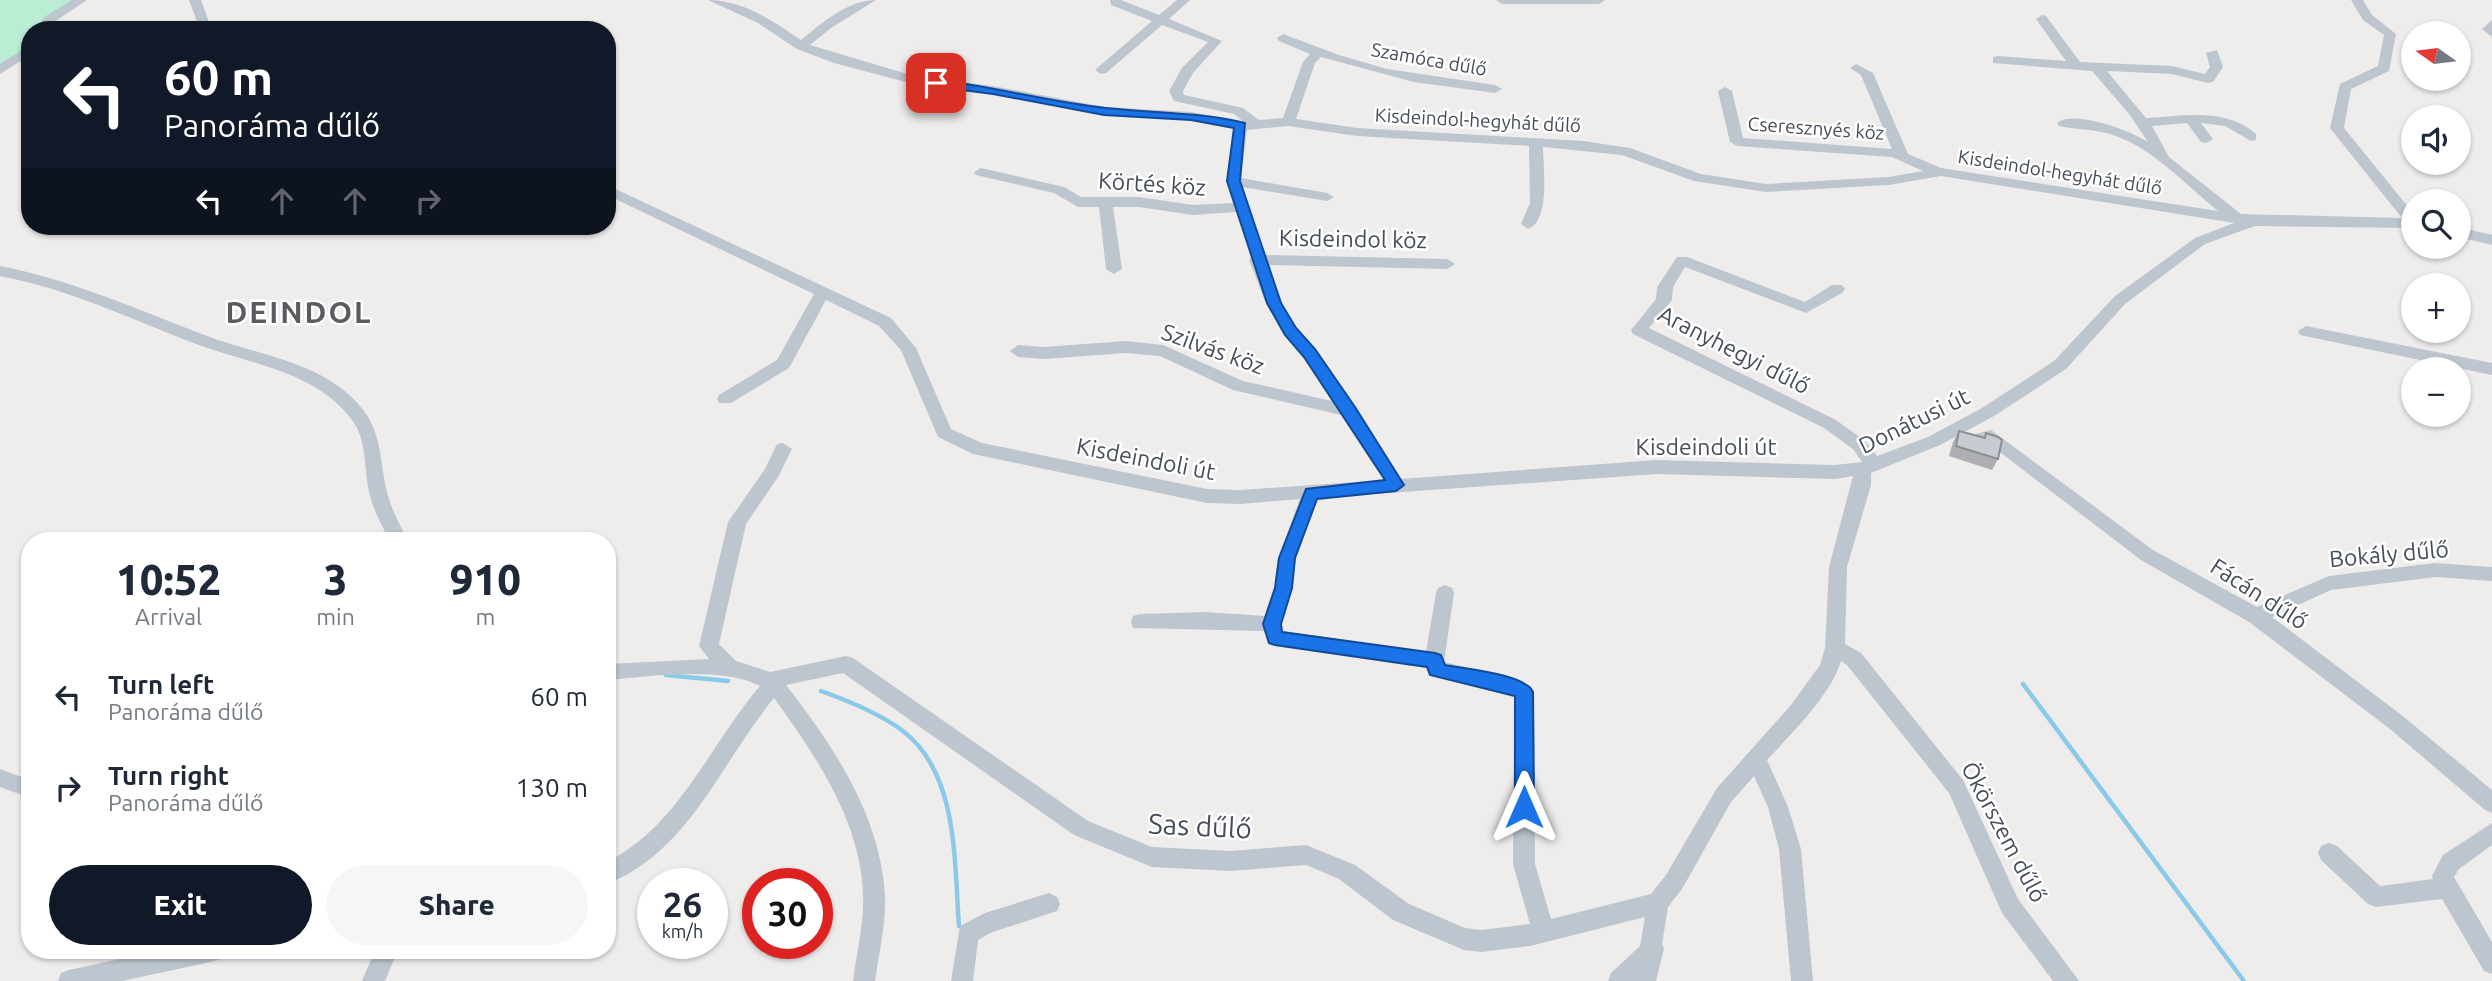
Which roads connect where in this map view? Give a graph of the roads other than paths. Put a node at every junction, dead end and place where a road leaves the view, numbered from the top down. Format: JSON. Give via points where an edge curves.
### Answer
{"nodes":[{"id":1,"x":81,"y":0,"type":"edge"},
{"id":2,"x":195,"y":0,"type":"edge"},
{"id":3,"x":713,"y":0,"type":"edge"},
{"id":4,"x":870,"y":0,"type":"edge"},
{"id":5,"x":1184,"y":0,"type":"edge"},
{"id":6,"x":1503,"y":0,"type":"edge"},
{"id":7,"x":1599,"y":0,"type":"edge"},
{"id":8,"x":2357,"y":0,"type":"edge"},
{"id":9,"x":1115,"y":2,"type":"dead end"},
{"id":10,"x":2042,"y":19,"type":"dead end"},
{"id":11,"x":1164,"y":20,"type":"junction"},
{"id":12,"x":48,"y":21,"type":"edge"},
{"id":13,"x":203,"y":21,"type":"edge"},
{"id":14,"x":2492,"y":24,"type":"edge"},
{"id":15,"x":2492,"y":33,"type":"edge"},
{"id":16,"x":1283,"y":38,"type":"dead end"},
{"id":17,"x":801,"y":46,"type":"junction"},
{"id":18,"x":2212,"y":53,"type":"dead end"},
{"id":19,"x":1317,"y":54,"type":"junction"},
{"id":20,"x":21,"y":55,"type":"edge"},
{"id":21,"x":1998,"y":60,"type":"dead end"},
{"id":22,"x":2076,"y":66,"type":"junction"},
{"id":23,"x":2096,"y":67,"type":"junction"},
{"id":24,"x":1856,"y":68,"type":"dead end"},
{"id":25,"x":0,"y":70,"type":"edge"},
{"id":26,"x":1101,"y":70,"type":"dead end"},
{"id":27,"x":1495,"y":89,"type":"dead end"},
{"id":28,"x":1725,"y":91,"type":"dead end"},
{"id":29,"x":2192,"y":121,"type":"junction"},
{"id":30,"x":1289,"y":122,"type":"junction"},
{"id":31,"x":2141,"y":122,"type":"junction"},
{"id":32,"x":2064,"y":123,"type":"dead end"},
{"id":33,"x":1247,"y":125,"type":"junction"},
{"id":34,"x":2251,"y":137,"type":"dead end"},
{"id":35,"x":2206,"y":139,"type":"dead end"},
{"id":36,"x":1536,"y":142,"type":"junction"},
{"id":37,"x":1902,"y":156,"type":"junction"},
{"id":38,"x":2163,"y":159,"type":"junction"},
{"id":39,"x":981,"y":172,"type":"dead end"},
{"id":40,"x":1941,"y":172,"type":"junction"},
{"id":41,"x":1233,"y":181,"type":"junction"},
{"id":42,"x":616,"y":194,"type":"edge"},
{"id":43,"x":1327,"y":197,"type":"dead end"},
{"id":44,"x":1105,"y":201,"type":"junction"},
{"id":45,"x":1240,"y":207,"type":"junction"},
{"id":46,"x":2401,"y":208,"type":"edge"},
{"id":47,"x":2245,"y":220,"type":"junction"},
{"id":48,"x":2401,"y":222,"type":"edge"},
{"id":49,"x":1528,"y":224,"type":"dead end"},
{"id":50,"x":2471,"y":235,"type":"edge"},
{"id":51,"x":2492,"y":240,"type":"edge"},
{"id":52,"x":1257,"y":260,"type":"junction"},
{"id":53,"x":1447,"y":264,"type":"dead end"},
{"id":54,"x":1114,"y":269,"type":"dead end"},
{"id":55,"x":0,"y":271,"type":"edge"},
{"id":56,"x":1837,"y":289,"type":"dead end"},
{"id":57,"x":822,"y":294,"type":"junction"},
{"id":58,"x":2306,"y":331,"type":"dead end"},
{"id":59,"x":1018,"y":351,"type":"dead end"},
{"id":60,"x":2492,"y":369,"type":"edge"},
{"id":61,"x":725,"y":399,"type":"dead end"},
{"id":62,"x":1350,"y":411,"type":"junction"},
{"id":63,"x":1987,"y":412,"type":"junction"},
{"id":64,"x":1962,"y":425,"type":"junction"},
{"id":65,"x":1991,"y":436,"type":"junction"},
{"id":66,"x":783,"y":449,"type":"dead end"},
{"id":67,"x":1867,"y":466,"type":"junction"},
{"id":68,"x":1396,"y":485,"type":"junction"},
{"id":69,"x":1311,"y":494,"type":"junction"},
{"id":70,"x":394,"y":532,"type":"edge"},
{"id":71,"x":2492,"y":574,"type":"edge"},
{"id":72,"x":1445,"y":593,"type":"dead end"},
{"id":73,"x":2256,"y":616,"type":"junction"},
{"id":74,"x":1140,"y":622,"type":"dead end"},
{"id":75,"x":1272,"y":624,"type":"junction"},
{"id":76,"x":1835,"y":648,"type":"junction"},
{"id":77,"x":1435,"y":661,"type":"junction"},
{"id":78,"x":616,"y":671,"type":"edge"},
{"id":79,"x":733,"y":671,"type":"junction"},
{"id":80,"x":771,"y":683,"type":"junction"},
{"id":81,"x":1756,"y":761,"type":"junction"},
{"id":82,"x":0,"y":778,"type":"edge"},
{"id":83,"x":21,"y":786,"type":"edge"},
{"id":84,"x":2492,"y":803,"type":"edge"},
{"id":85,"x":2492,"y":833,"type":"edge"},
{"id":86,"x":2329,"y":853,"type":"dead end"},
{"id":87,"x":616,"y":869,"type":"edge"},
{"id":88,"x":2446,"y":888,"type":"junction"},
{"id":89,"x":1658,"y":903,"type":"junction"},
{"id":90,"x":1049,"y":904,"type":"dead end"},
{"id":91,"x":1543,"y":932,"type":"junction"},
{"id":92,"x":1653,"y":949,"type":"junction"},
{"id":93,"x":173,"y":959,"type":"edge"},
{"id":94,"x":383,"y":959,"type":"edge"},
{"id":95,"x":2492,"y":963,"type":"edge"},
{"id":96,"x":69,"y":981,"type":"edge"},
{"id":97,"x":373,"y":981,"type":"edge"},
{"id":98,"x":863,"y":981,"type":"edge"},
{"id":99,"x":962,"y":981,"type":"edge"},
{"id":100,"x":1619,"y":981,"type":"edge"},
{"id":101,"x":1645,"y":981,"type":"edge"},
{"id":102,"x":1802,"y":981,"type":"edge"},
{"id":103,"x":2068,"y":981,"type":"edge"}],
"edges":[{"from":1,"to":12,"type":"street"},
{"from":2,"to":13,"type":"street"},
{"from":3,"to":17,"type":"street","name":"Kisdeindol-hegyhát dűlő","via":[[762,20]]},
{"from":4,"to":17,"type":"street"},
{"from":5,"to":11,"type":"street"},
{"from":6,"to":7,"type":"street"},
{"from":8,"to":46,"type":"street","via":[[2368,17],[2390,34],[2384,68],[2345,87],[2337,128]]},
{"from":9,"to":11,"type":"street"},
{"from":10,"to":22,"type":"street"},
{"from":11,"to":26,"type":"street"},
{"from":11,"to":33,"type":"street","via":[[1216,41],[1187,71],[1176,91],[1179,99],[1238,111]]},
{"from":14,"to":15,"type":"street","via":[[2488,26]]},
{"from":16,"to":19,"type":"street","name":"Szamóca dűlő"},
{"from":17,"to":33,"type":"street","name":"Kisdeindol-hegyhát dűlő","via":[[913,80],[1104,111],[1191,116]]},
{"from":18,"to":23,"type":"street","via":[[2217,67],[2208,79],[2172,70]]},
{"from":19,"to":27,"type":"street","name":"Szamóca dűlő","via":[[1389,75]]},
{"from":19,"to":30,"type":"street","via":[[1309,62]]},
{"from":20,"to":25,"type":"street"},
{"from":21,"to":22,"type":"street"},
{"from":22,"to":23,"type":"street"},
{"from":23,"to":31,"type":"street"},
{"from":24,"to":37,"type":"street","via":[[1867,73]]},
{"from":28,"to":37,"type":"street","name":"Cseresznyés köz","via":[[1737,142]]},
{"from":29,"to":31,"type":"street"},
{"from":29,"to":34,"type":"street","via":[[2233,122]]},
{"from":29,"to":35,"type":"street"},
{"from":30,"to":33,"type":"street","name":"Kisdeindol-hegyhát dűlő"},
{"from":30,"to":36,"type":"street","name":"Kisdeindol-hegyhát dűlő","via":[[1357,132]]},
{"from":31,"to":38,"type":"street"},
{"from":32,"to":38,"type":"street","via":[[2130,134]]},
{"from":33,"to":41,"type":"street"},
{"from":36,"to":40,"type":"street","name":"Kisdeindol-hegyhát dűlő","via":[[1625,152],[1699,178],[1766,188],[1889,181]]},
{"from":36,"to":49,"type":"street","via":[[1537,203]]},
{"from":37,"to":40,"type":"street","name":"Cseresznyés köz"},
{"from":38,"to":47,"type":"street"},
{"from":39,"to":44,"type":"street","name":"Körtés köz","via":[[1059,190],[1078,202]]},
{"from":40,"to":47,"type":"street","name":"Kisdeindol-hegyhát dűlő"},
{"from":41,"to":43,"type":"street"},
{"from":41,"to":45,"type":"street"},
{"from":42,"to":57,"type":"street","name":"Kisdeindoli út"},
{"from":44,"to":45,"type":"street","name":"Körtés köz","via":[[1194,210]]},
{"from":44,"to":54,"type":"street"},
{"from":45,"to":52,"type":"street"},
{"from":47,"to":48,"type":"street","name":"Donátusi út"},
{"from":47,"to":63,"type":"street","name":"Donátusi út","via":[[2200,241],[2120,300],[2060,365]]},
{"from":50,"to":51,"type":"street"},
{"from":52,"to":53,"type":"street","name":"Kisdeindol köz"},
{"from":52,"to":62,"type":"street","via":[[1290,332]]},
{"from":55,"to":70,"type":"street","via":[[75,288],[247,357],[288,365],[327,387],[353,409],[373,443],[377,486]]},
{"from":56,"to":67,"type":"street","name":"Aranyhegyi dűlő","via":[[1805,308],[1682,260],[1665,287],[1664,300],[1639,330],[1830,424],[1859,445]]},
{"from":57,"to":61,"type":"street","via":[[783,364]]},
{"from":57,"to":69,"type":"street","name":"Kisdeindoli út","via":[[893,328],[908,348],[944,433],[958,441],[1207,496]]},
{"from":58,"to":60,"type":"street"},
{"from":59,"to":62,"type":"street","name":"Szilvás köz","via":[[1126,347],[1163,351],[1239,386]]},
{"from":62,"to":68,"type":"street"},
{"from":63,"to":64,"type":"street","name":"Donátusi út"},
{"from":63,"to":65,"type":"street"},
{"from":64,"to":65,"type":"street","name":"Fácán dűlő","via":[[1977,437]]},
{"from":64,"to":67,"type":"street","name":"Donátusi út","via":[[1934,441]]},
{"from":65,"to":73,"type":"street","name":"Fácán dűlő","via":[[2147,555]]},
{"from":66,"to":79,"type":"street","via":[[737,522],[730,544],[709,646]]},
{"from":67,"to":68,"type":"street","name":"Kisdeindoli út","via":[[1835,472],[1657,467]]},
{"from":67,"to":76,"type":"street","name":"Donátusi út","via":[[1838,567]]},
{"from":68,"to":69,"type":"street","name":"Kisdeindoli út"},
{"from":69,"to":75,"type":"street","via":[[1287,558]]},
{"from":71,"to":73,"type":"street","name":"Bokály dűlő","via":[[2435,570],[2329,583]]},
{"from":72,"to":77,"type":"street"},
{"from":73,"to":84,"type":"street","name":"Fácán dűlő","via":[[2397,723]]},
{"from":74,"to":75,"type":"street"},
{"from":75,"to":77,"type":"street","via":[[1275,638]]},
{"from":76,"to":81,"type":"street","name":"Donátusi út","via":[[1817,687]]},
{"from":76,"to":103,"type":"street","name":"Ökörszem dűlő","via":[[1854,659],[1956,787],[2010,906]]},
{"from":77,"to":91,"type":"street","via":[[1442,672],[1524,692],[1524,864]]},
{"from":78,"to":79,"type":"street","via":[[678,667]]},
{"from":79,"to":80,"type":"street","via":[[746,671]]},
{"from":80,"to":87,"type":"street","via":[[678,818],[642,854]]},
{"from":80,"to":91,"type":"street","name":"Sas dűlő","via":[[835,664],[855,668],[1081,828],[1152,857],[1230,861],[1306,855],[1348,872],[1401,912],[1464,939]]},
{"from":80,"to":98,"type":"street","via":[[839,784],[872,860],[875,900]]},
{"from":81,"to":89,"type":"street","name":"Donátusi út","via":[[1724,794],[1675,882]]},
{"from":81,"to":102,"type":"street","via":[[1778,807],[1790,849]]},
{"from":82,"to":83,"type":"street"},
{"from":85,"to":88,"type":"street","via":[[2451,862],[2443,876]]},
{"from":86,"to":88,"type":"street","via":[[2376,897]]},
{"from":88,"to":95,"type":"street"},
{"from":89,"to":91,"type":"street","name":"Sas dűlő"},
{"from":89,"to":92,"type":"street"},
{"from":90,"to":99,"type":"street","via":[[968,934]]},
{"from":92,"to":100,"type":"street"},
{"from":92,"to":101,"type":"street"},
{"from":93,"to":96,"type":"street"},
{"from":94,"to":97,"type":"street"}]}
